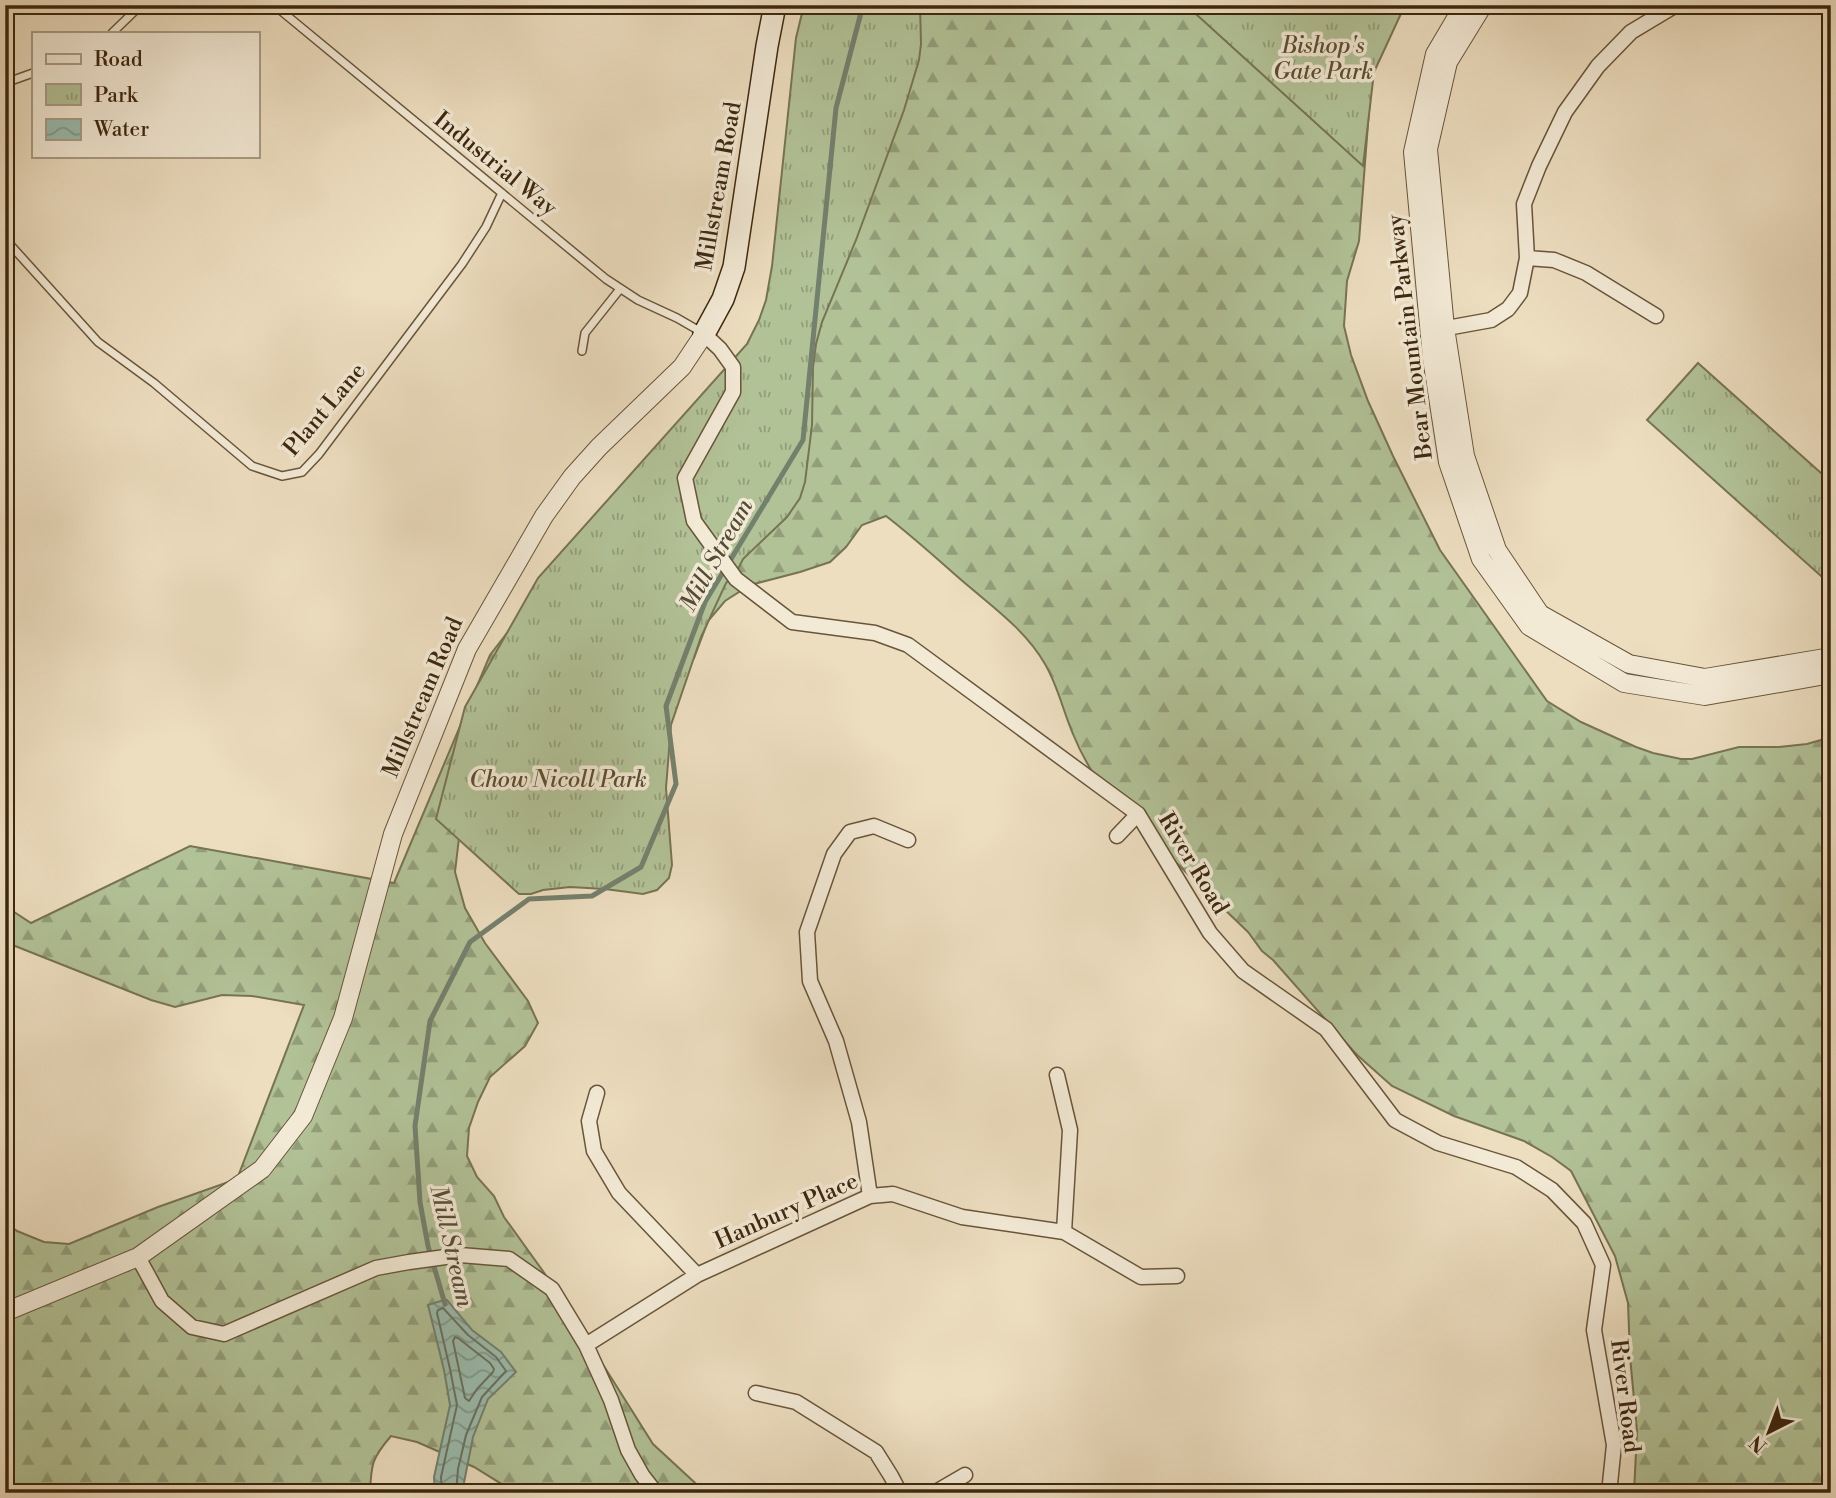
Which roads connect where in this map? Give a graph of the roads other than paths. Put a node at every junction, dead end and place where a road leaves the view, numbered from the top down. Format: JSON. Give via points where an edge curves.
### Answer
{"nodes":[{"id":1,"x":141,"y":5,"type":"edge"},
{"id":2,"x":274,"y":5,"type":"edge"},
{"id":3,"x":775,"y":5,"type":"edge"},
{"id":4,"x":1464,"y":5,"type":"edge"},
{"id":5,"x":1483,"y":5,"type":"edge"},
{"id":6,"x":1676,"y":5,"type":"edge"},
{"id":7,"x":113,"y":32,"type":"edge"},
{"id":8,"x":32,"y":73,"type":"edge"},
{"id":9,"x":5,"y":83,"type":"edge"},
{"id":10,"x":502,"y":193,"type":"junction"},
{"id":11,"x":5,"y":239,"type":"edge"},
{"id":12,"x":1527,"y":258,"type":"junction"},
{"id":13,"x":620,"y":289,"type":"junction"},
{"id":14,"x":1656,"y":316,"type":"dead end"},
{"id":15,"x":1437,"y":329,"type":"junction"},
{"id":16,"x":704,"y":334,"type":"junction"},
{"id":17,"x":582,"y":351,"type":"dead end"},
{"id":18,"x":1831,"y":657,"type":"edge"},
{"id":19,"x":1831,"y":674,"type":"edge"},
{"id":20,"x":1138,"y":814,"type":"junction"},
{"id":21,"x":1117,"y":836,"type":"dead end"},
{"id":22,"x":908,"y":841,"type":"dead end"},
{"id":23,"x":1057,"y":1075,"type":"dead end"},
{"id":24,"x":597,"y":1093,"type":"dead end"},
{"id":25,"x":870,"y":1196,"type":"junction"},
{"id":26,"x":1064,"y":1232,"type":"junction"},
{"id":27,"x":138,"y":1256,"type":"junction"},
{"id":28,"x":697,"y":1275,"type":"junction"},
{"id":29,"x":1177,"y":1276,"type":"dead end"},
{"id":30,"x":5,"y":1312,"type":"edge"},
{"id":31,"x":586,"y":1345,"type":"junction"},
{"id":32,"x":756,"y":1392,"type":"dead end"},
{"id":33,"x":965,"y":1475,"type":"dead end"},
{"id":34,"x":656,"y":1493,"type":"edge"},
{"id":35,"x":900,"y":1493,"type":"edge"},
{"id":36,"x":934,"y":1493,"type":"edge"},
{"id":37,"x":1609,"y":1493,"type":"edge"}],
"edges":[{"from":1,"to":7,"type":"lane"},
{"from":2,"to":10,"type":"lane","name":"Industrial Way"},
{"from":3,"to":16,"type":"main road","name":"Millstream Road","via":[[734,267]]},
{"from":4,"to":15,"type":"street","name":"Bear Mountain Parkway","via":[[1436,54],[1413,152]]},
{"from":5,"to":15,"type":"street","name":"Bear Mountain Parkway","via":[[1448,62],[1428,149]]},
{"from":6,"to":12,"type":"street","via":[[1632,32],[1598,66],[1565,112],[1524,204]]},
{"from":8,"to":9,"type":"lane"},
{"from":10,"to":11,"type":"lane","name":"Plant Lane","via":[[462,264],[318,454],[302,472],[282,476],[252,466],[98,342]]},
{"from":10,"to":13,"type":"lane","name":"Industrial Way"},
{"from":12,"to":14,"type":"street","via":[[1554,260],[1586,273]]},
{"from":12,"to":15,"type":"street","via":[[1520,293],[1508,309],[1491,320]]},
{"from":13,"to":16,"type":"lane","name":"Industrial Way"},
{"from":13,"to":17,"type":"lane","via":[[585,333]]},
{"from":15,"to":18,"type":"street","name":"Bear Mountain Parkway","via":[[1465,456],[1497,550],[1540,614],[1629,664],[1705,678]]},
{"from":15,"to":19,"type":"street","name":"Bear Mountain Parkway","via":[[1432,358],[1448,462],[1480,559],[1529,626],[1624,683],[1691,694],[1705,696]]},
{"from":16,"to":20,"type":"street","name":"River Road","via":[[733,368],[733,392],[685,478],[694,521],[736,579],[792,622],[875,633],[908,645]]},
{"from":16,"to":27,"type":"street","name":"Millstream Road","via":[[682,367],[572,477],[544,516],[467,649],[393,834],[343,1018],[303,1115],[262,1169]]},
{"from":20,"to":21,"type":"street"},
{"from":20,"to":37,"type":"street","name":"River Road","via":[[1210,933],[1244,971],[1325,1028],[1395,1120],[1437,1143],[1516,1167],[1552,1190],[1584,1223],[1603,1265],[1594,1330],[1614,1445]]},
{"from":22,"to":25,"type":"street","via":[[874,826],[850,832],[834,854],[807,932],[810,981],[836,1041],[859,1122]]},
{"from":23,"to":26,"type":"street","via":[[1070,1130]]},
{"from":24,"to":28,"type":"street","via":[[589,1121],[593,1151],[619,1193]]},
{"from":25,"to":26,"type":"street","name":"Hanbury Place","via":[[893,1194],[962,1217]]},
{"from":25,"to":28,"type":"street","name":"Hanbury Place"},
{"from":26,"to":29,"type":"street","name":"Hanbury Place","via":[[1141,1276]]},
{"from":27,"to":30,"type":"street","name":"Millstream Road"},
{"from":27,"to":31,"type":"street","via":[[162,1301],[192,1327],[224,1334],[376,1268],[460,1255],[509,1259],[552,1289]]},
{"from":28,"to":31,"type":"street","name":"Hanbury Place"},
{"from":31,"to":34,"type":"street","via":[[628,1450]]},
{"from":32,"to":35,"type":"street","via":[[796,1402],[876,1452]]},
{"from":33,"to":36,"type":"street"}]}
